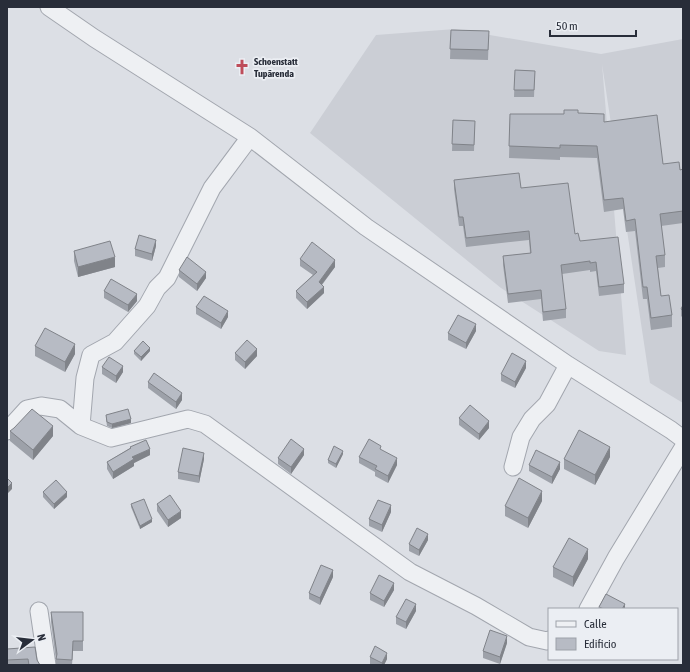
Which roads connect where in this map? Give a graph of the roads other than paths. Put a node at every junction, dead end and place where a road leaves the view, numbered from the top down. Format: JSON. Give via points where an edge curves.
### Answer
{"nodes":[{"id":1,"x":49,"y":7,"type":"edge"},
{"id":2,"x":250,"y":138,"type":"junction"},
{"id":3,"x":568,"y":365,"type":"junction"},
{"id":4,"x":81,"y":426,"type":"junction"},
{"id":5,"x":7,"y":431,"type":"edge"},
{"id":6,"x":683,"y":439,"type":"edge"},
{"id":7,"x":683,"y":448,"type":"edge"},
{"id":8,"x":513,"y":467,"type":"dead end"},
{"id":9,"x":589,"y":608,"type":"edge"},
{"id":10,"x":39,"y":610,"type":"dead end"},
{"id":11,"x":548,"y":640,"type":"edge"},
{"id":12,"x":47,"y":665,"type":"edge"}],
"edges":[{"from":1,"to":2,"type":"street"},
{"from":2,"to":3,"type":"street","via":[[366,227]]},
{"from":2,"to":4,"type":"street","via":[[212,188],[168,278],[157,288],[147,306],[115,342],[91,355],[85,378]]},
{"from":3,"to":6,"type":"street"},
{"from":3,"to":8,"type":"street","via":[[547,404],[532,419],[521,437]]},
{"from":4,"to":5,"type":"street","via":[[60,409],[41,406],[27,409]]},
{"from":4,"to":11,"type":"street","via":[[111,438],[188,419],[205,424],[410,572],[529,637]]},
{"from":7,"to":9,"type":"street"},
{"from":10,"to":12,"type":"street"}]}
